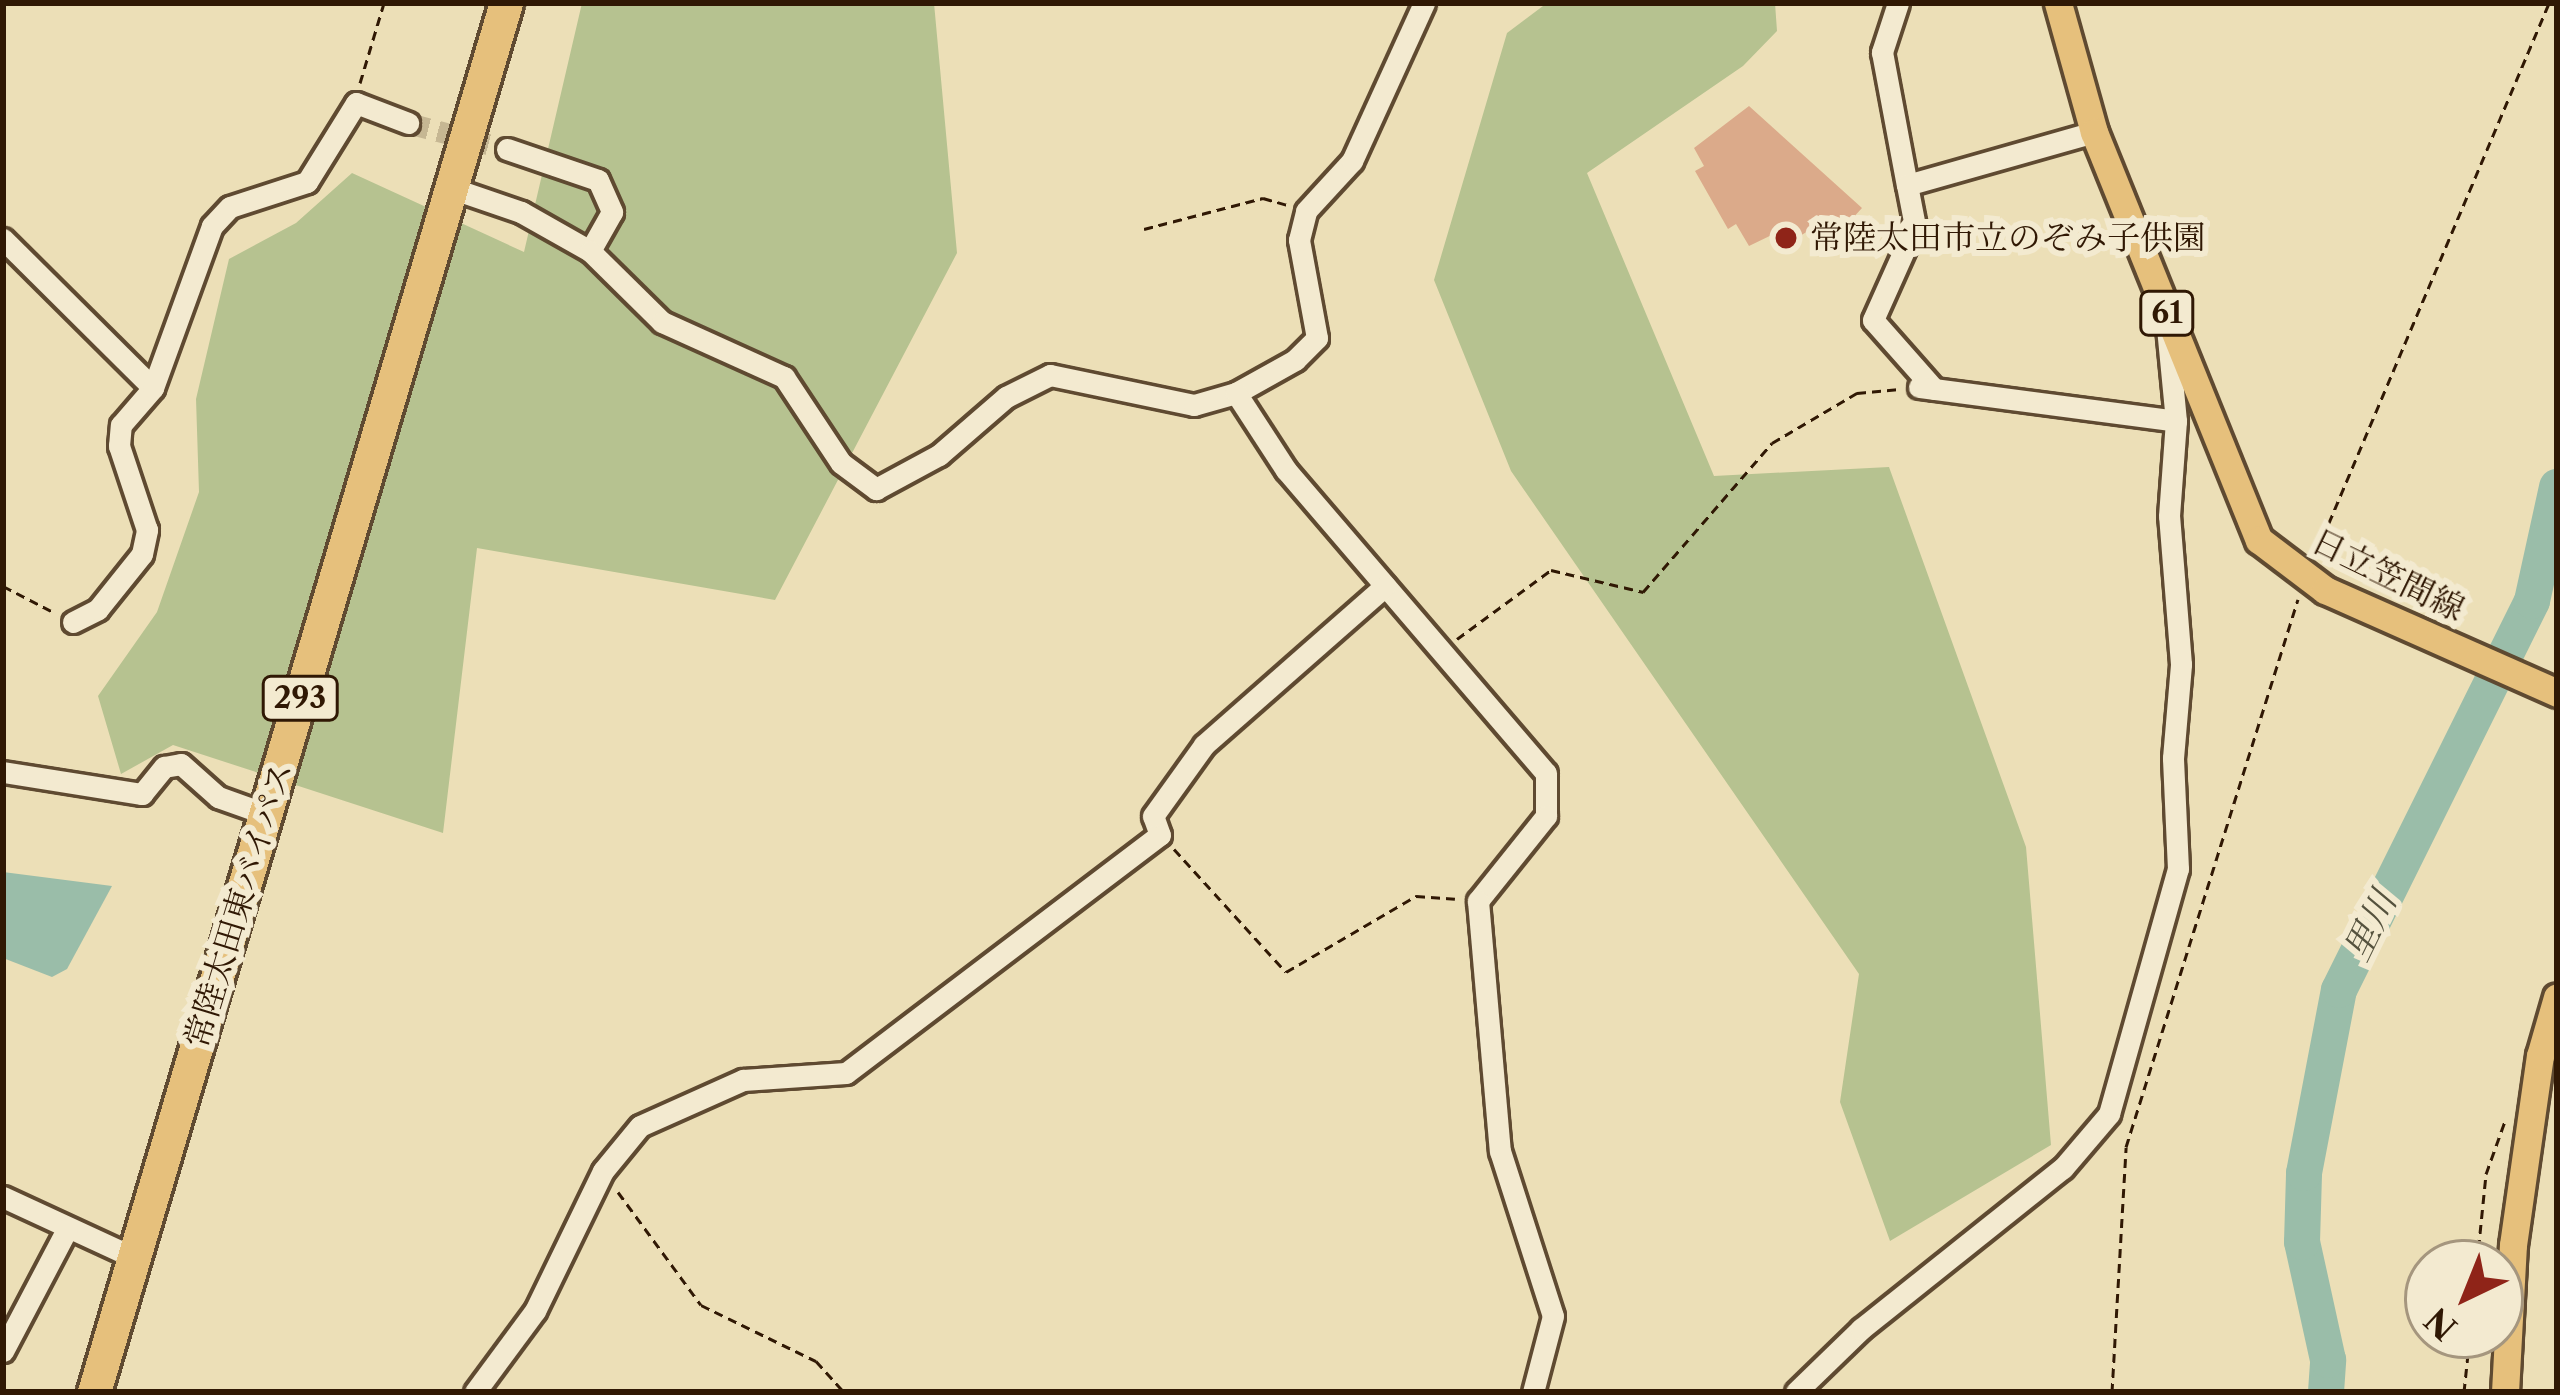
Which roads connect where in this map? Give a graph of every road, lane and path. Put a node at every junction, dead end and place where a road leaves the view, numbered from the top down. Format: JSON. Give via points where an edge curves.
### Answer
{"nodes":[{"id":1,"x":384,"y":3,"type":"edge"},
{"id":2,"x":506,"y":3,"type":"edge"},
{"id":3,"x":1424,"y":3,"type":"edge"},
{"id":4,"x":1898,"y":3,"type":"edge"},
{"id":5,"x":2058,"y":3,"type":"edge"},
{"id":6,"x":2549,"y":3,"type":"edge"},
{"id":7,"x":356,"y":103,"type":"junction"},
{"id":8,"x":408,"y":123,"type":"tunnel mouth"},
{"id":9,"x":2094,"y":132,"type":"junction"},
{"id":10,"x":507,"y":149,"type":"tunnel mouth"},
{"id":11,"x":1907,"y":184,"type":"junction"},
{"id":12,"x":451,"y":188,"type":"junction"},
{"id":13,"x":1306,"y":211,"type":"junction"},
{"id":14,"x":1144,"y":230,"type":"dead end"},
{"id":15,"x":3,"y":239,"type":"edge"},
{"id":16,"x":590,"y":251,"type":"junction"},
{"id":17,"x":2165,"y":309,"type":"junction"},
{"id":18,"x":154,"y":388,"type":"junction"},
{"id":19,"x":1927,"y":388,"type":"junction"},
{"id":20,"x":1236,"y":393,"type":"junction"},
{"id":21,"x":2175,"y":430,"type":"junction"},
{"id":22,"x":2214,"y":435,"type":"junction"},
{"id":23,"x":2315,"y":585,"type":"junction"},
{"id":24,"x":3,"y":586,"type":"edge"},
{"id":25,"x":1385,"y":586,"type":"junction"},
{"id":26,"x":73,"y":622,"type":"joint"},
{"id":27,"x":1442,"y":650,"type":"junction"},
{"id":28,"x":2557,"y":693,"type":"edge"},
{"id":29,"x":3,"y":772,"type":"edge"},
{"id":30,"x":266,"y":814,"type":"junction"},
{"id":31,"x":1160,"y":835,"type":"junction"},
{"id":32,"x":1478,"y":901,"type":"junction"},
{"id":33,"x":2557,"y":997,"type":"edge"},
{"id":34,"x":2549,"y":1054,"type":"edge"},
{"id":35,"x":2516,"y":1101,"type":"dead end"},
{"id":36,"x":603,"y":1171,"type":"junction"},
{"id":37,"x":3,"y":1197,"type":"edge"},
{"id":38,"x":67,"y":1229,"type":"junction"},
{"id":39,"x":2479,"y":1239,"type":"edge"},
{"id":40,"x":133,"y":1257,"type":"junction"},
{"id":41,"x":9,"y":1325,"type":"edge"},
{"id":42,"x":3,"y":1352,"type":"edge"},
{"id":43,"x":2467,"y":1359,"type":"edge"},
{"id":44,"x":94,"y":1392,"type":"edge"},
{"id":45,"x":476,"y":1392,"type":"edge"},
{"id":46,"x":844,"y":1392,"type":"edge"},
{"id":47,"x":1533,"y":1392,"type":"edge"},
{"id":48,"x":1796,"y":1392,"type":"edge"},
{"id":49,"x":2112,"y":1392,"type":"edge"},
{"id":50,"x":2464,"y":1392,"type":"edge"},
{"id":51,"x":2505,"y":1392,"type":"edge"}],
"edges":[{"from":1,"to":7,"type":"path"},
{"from":2,"to":12,"type":"highway","name":"常陸太田東バイパス","number":"293"},
{"from":3,"to":13,"type":"street","via":[[1352,161]]},
{"from":4,"to":11,"type":"street","via":[[1882,52]]},
{"from":5,"to":9,"type":"main road","name":"日立笠間線","number":"61"},
{"from":6,"to":23,"type":"path"},
{"from":7,"to":8,"type":"street"},
{"from":7,"to":18,"type":"street","via":[[307,182],[230,207],[212,226]]},
{"from":9,"to":11,"type":"street"},
{"from":9,"to":17,"type":"main road","name":"日立笠間線","number":"61"},
{"from":10,"to":16,"type":"street","via":[[598,179],[612,212]]},
{"from":11,"to":19,"type":"street","via":[[1915,226],[1873,320]]},
{"from":12,"to":16,"type":"street","via":[[521,212]]},
{"from":12,"to":30,"type":"highway","name":"常陸太田東バイパス","number":"293"},
{"from":13,"to":14,"type":"path","via":[[1263,198]]},
{"from":13,"to":20,"type":"street","via":[[1299,240],[1317,338]]},
{"from":15,"to":18,"type":"street"},
{"from":16,"to":20,"type":"street","via":[[662,322],[784,377],[842,463],[876,489],[939,455],[1006,397],[1050,376],[1194,404]]},
{"from":17,"to":21,"type":"street"},
{"from":17,"to":22,"type":"main road","name":"日立笠間線","number":"61"},
{"from":18,"to":26,"type":"street","via":[[121,425],[119,446],[147,530],[142,554],[98,609]]},
{"from":19,"to":21,"type":"street"},
{"from":19,"to":27,"type":"path","via":[[1857,393],[1772,443],[1642,592],[1551,571]]},
{"from":20,"to":25,"type":"street","via":[[1286,470]]},
{"from":21,"to":22,"type":"street"},
{"from":21,"to":48,"type":"street","via":[[2176,882],[2109,1114],[2063,1168],[1861,1329]]},
{"from":22,"to":23,"type":"main road","name":"日立笠間線","number":"61","via":[[2259,540]]},
{"from":23,"to":28,"type":"main road","name":"日立笠間線","number":"61"},
{"from":23,"to":49,"type":"path","via":[[2126,1147]]},
{"from":24,"to":26,"type":"path"},
{"from":25,"to":27,"type":"street"},
{"from":25,"to":31,"type":"street","via":[[1204,745],[1154,816]]},
{"from":27,"to":32,"type":"street","via":[[1546,773],[1546,816]]},
{"from":29,"to":30,"type":"street","via":[[142,794],[164,767],[181,764],[218,797]]},
{"from":30,"to":40,"type":"highway","name":"常陸太田東バイパス","number":"293"},
{"from":31,"to":32,"type":"path","via":[[1286,972],[1416,896]]},
{"from":31,"to":36,"type":"street","via":[[846,1073],[743,1080],[700,1096],[640,1126]]},
{"from":32,"to":47,"type":"street","via":[[1500,1151],[1553,1316]]},
{"from":33,"to":34,"type":"main road"},
{"from":34,"to":51,"type":"main road","via":[[2513,1245]]},
{"from":35,"to":39,"type":"path","via":[[2486,1174]]},
{"from":36,"to":45,"type":"street","via":[[535,1311]]},
{"from":36,"to":46,"type":"path","via":[[701,1305],[816,1361]]},
{"from":37,"to":38,"type":"street"},
{"from":38,"to":40,"type":"street"},
{"from":38,"to":41,"type":"street"},
{"from":40,"to":44,"type":"highway","name":"常陸太田東バイパス","number":"293"},
{"from":41,"to":42,"type":"street"},
{"from":43,"to":50,"type":"path"}]}
